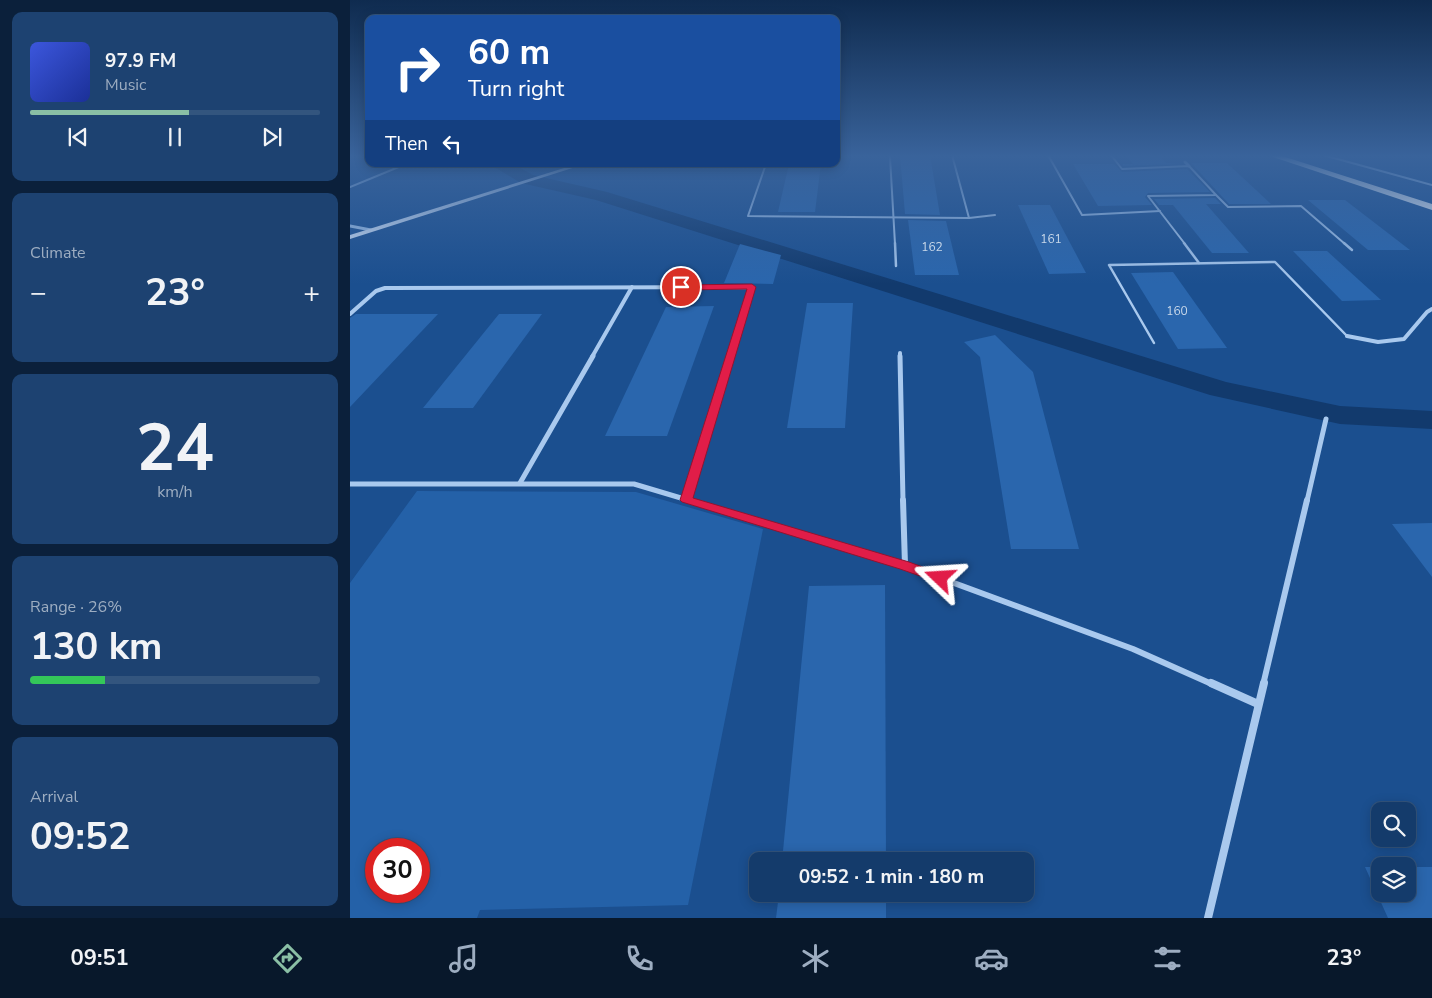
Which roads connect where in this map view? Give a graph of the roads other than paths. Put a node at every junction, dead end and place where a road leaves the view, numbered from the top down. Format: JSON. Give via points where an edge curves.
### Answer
{"nodes":[{"id":1,"x":477,"y":198,"type":"edge"},
{"id":2,"x":754,"y":198,"type":"edge"},
{"id":3,"x":893,"y":198,"type":"edge"},
{"id":4,"x":964,"y":198,"type":"edge"},
{"id":5,"x":1072,"y":198,"type":"edge"},
{"id":6,"x":1149,"y":198,"type":"edge"},
{"id":7,"x":1219,"y":198,"type":"edge"},
{"id":8,"x":1402,"y":198,"type":"edge"},
{"id":9,"x":1412,"y":201,"type":"junction"},
{"id":10,"x":1432,"y":207,"type":"edge"},
{"id":11,"x":1160,"y":211,"type":"junction"},
{"id":12,"x":1432,"y":211,"type":"edge"},
{"id":13,"x":995,"y":215,"type":"dead end"},
{"id":14,"x":894,"y":216,"type":"junction"},
{"id":15,"x":969,"y":218,"type":"junction"},
{"id":16,"x":350,"y":226,"type":"edge"},
{"id":17,"x":371,"y":230,"type":"junction"},
{"id":18,"x":350,"y":237,"type":"edge"},
{"id":19,"x":1352,"y":250,"type":"dead end"},
{"id":20,"x":1199,"y":263,"type":"junction"},
{"id":21,"x":896,"y":266,"type":"dead end"},
{"id":22,"x":632,"y":287,"type":"junction"},
{"id":23,"x":1432,"y":309,"type":"edge"},
{"id":24,"x":350,"y":314,"type":"edge"},
{"id":25,"x":1347,"y":336,"type":"joint"},
{"id":26,"x":1154,"y":343,"type":"dead end"},
{"id":27,"x":900,"y":353,"type":"dead end"},
{"id":28,"x":1326,"y":420,"type":"dead end"},
{"id":29,"x":520,"y":483,"type":"junction"},
{"id":30,"x":350,"y":484,"type":"edge"},
{"id":31,"x":686,"y":500,"type":"junction"},
{"id":32,"x":905,"y":565,"type":"junction"},
{"id":33,"x":1258,"y":704,"type":"junction"},
{"id":34,"x":1208,"y":918,"type":"edge"}],
"edges":[{"from":1,"to":17,"type":"street"},
{"from":2,"to":14,"type":"lane","via":[[748,216]]},
{"from":3,"to":14,"type":"lane"},
{"from":4,"to":15,"type":"lane"},
{"from":5,"to":11,"type":"lane","via":[[1082,215]]},
{"from":6,"to":11,"type":"lane"},
{"from":7,"to":19,"type":"lane","via":[[1228,207],[1301,206]]},
{"from":8,"to":9,"type":"highway"},
{"from":9,"to":10,"type":"highway"},
{"from":9,"to":12,"type":"highway"},
{"from":11,"to":20,"type":"lane"},
{"from":13,"to":15,"type":"lane"},
{"from":14,"to":15,"type":"lane"},
{"from":14,"to":21,"type":"lane"},
{"from":16,"to":17,"type":"street"},
{"from":17,"to":18,"type":"street"},
{"from":20,"to":25,"type":"lane","via":[[1275,262]]},
{"from":20,"to":26,"type":"lane","via":[[1109,265]]},
{"from":22,"to":24,"type":"street","via":[[385,288],[376,291]]},
{"from":22,"to":29,"type":"street"},
{"from":22,"to":31,"type":"street","via":[[752,287]]},
{"from":23,"to":25,"type":"street","via":[[1404,339],[1378,342]]},
{"from":27,"to":32,"type":"street"},
{"from":28,"to":33,"type":"street"},
{"from":29,"to":30,"type":"street"},
{"from":29,"to":31,"type":"street","via":[[634,484]]},
{"from":31,"to":32,"type":"street"},
{"from":32,"to":33,"type":"street","via":[[1133,649]]},
{"from":33,"to":34,"type":"street"}]}
